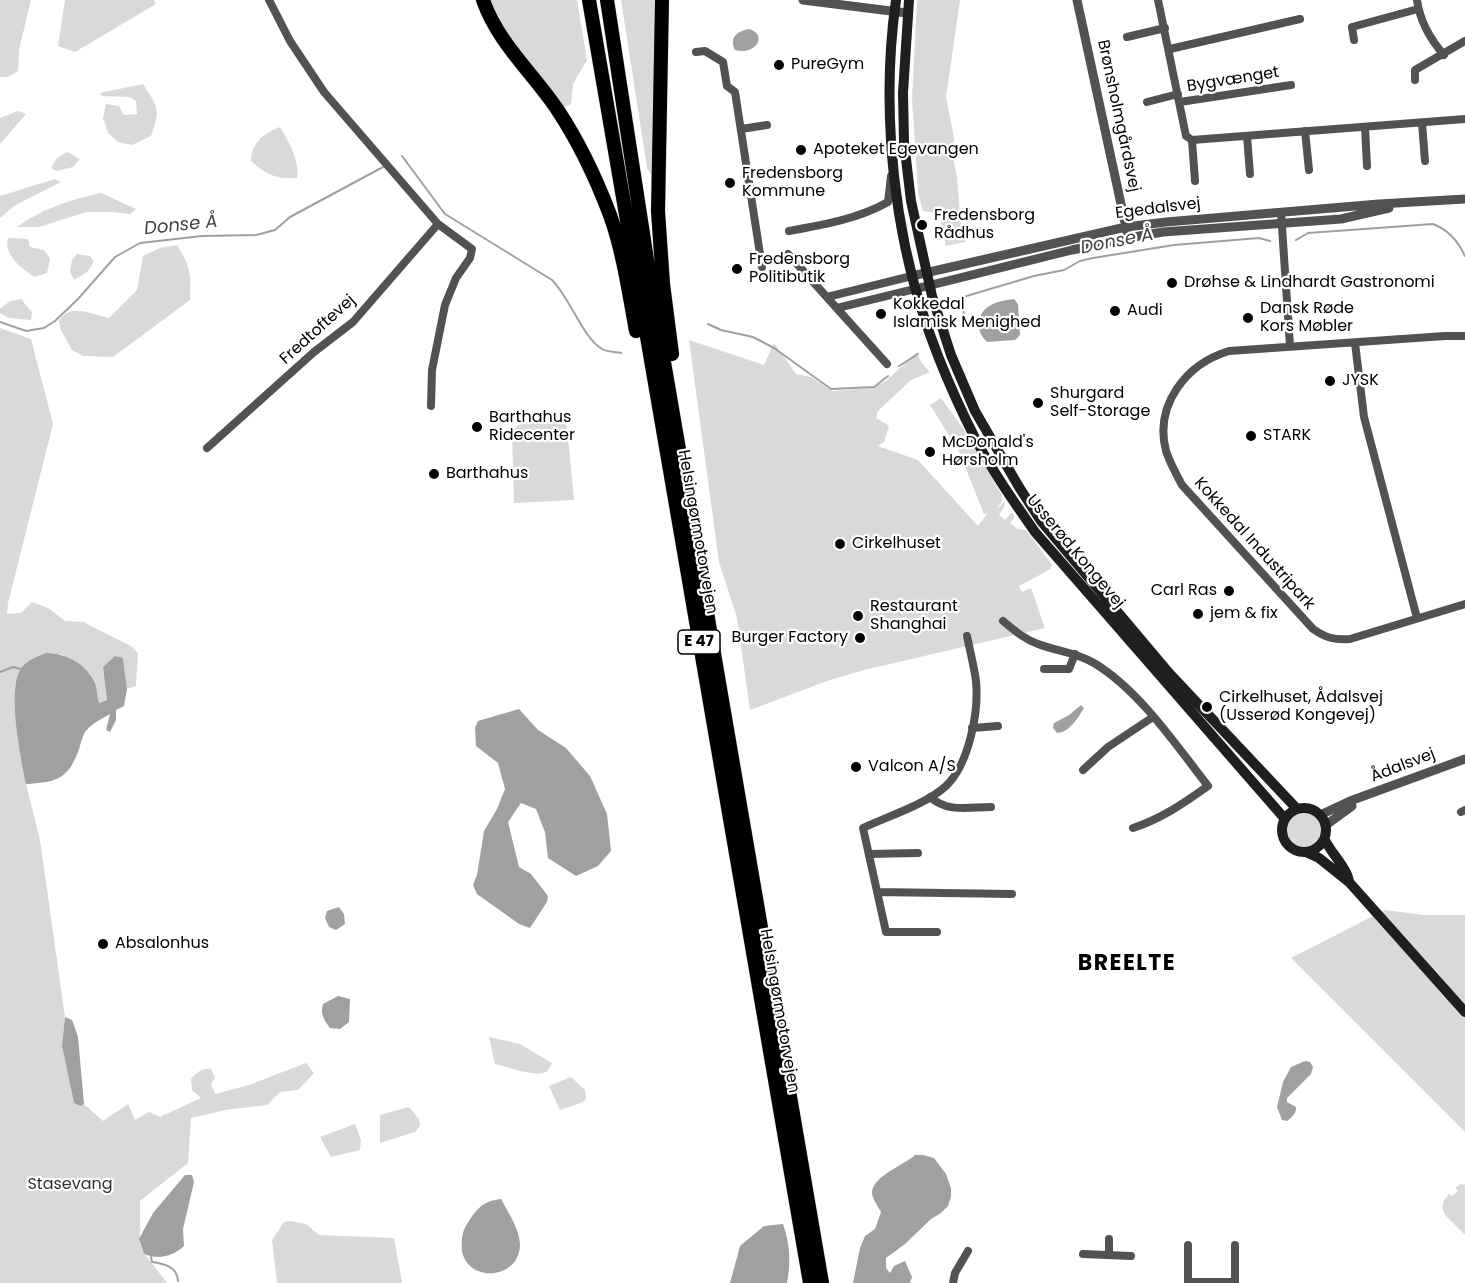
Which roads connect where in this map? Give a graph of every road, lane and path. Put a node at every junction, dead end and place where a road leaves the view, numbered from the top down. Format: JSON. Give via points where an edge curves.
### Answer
{"nodes":[{"id":1,"x":269,"y":0,"type":"edge"},
{"id":2,"x":483,"y":0,"type":"edge"},
{"id":3,"x":589,"y":0,"type":"edge"},
{"id":4,"x":607,"y":0,"type":"edge"},
{"id":5,"x":662,"y":0,"type":"edge"},
{"id":6,"x":802,"y":0,"type":"edge"},
{"id":7,"x":909,"y":0,"type":"edge"},
{"id":8,"x":1077,"y":0,"type":"edge"},
{"id":9,"x":1158,"y":0,"type":"edge"},
{"id":10,"x":1417,"y":0,"type":"edge"},
{"id":11,"x":895,"y":6,"type":"edge"},
{"id":12,"x":1418,"y":9,"type":"junction"},
{"id":13,"x":907,"y":13,"type":"junction"},
{"id":14,"x":1300,"y":19,"type":"dead end"},
{"id":15,"x":1165,"y":28,"type":"junction"},
{"id":16,"x":1128,"y":37,"type":"dead end"},
{"id":17,"x":1354,"y":40,"type":"dead end"},
{"id":18,"x":1465,"y":41,"type":"edge"},
{"id":19,"x":1170,"y":49,"type":"junction"},
{"id":20,"x":696,"y":52,"type":"dead end"},
{"id":21,"x":1444,"y":55,"type":"junction"},
{"id":22,"x":1415,"y":80,"type":"dead end"},
{"id":23,"x":1291,"y":85,"type":"dead end"},
{"id":24,"x":1179,"y":98,"type":"junction"},
{"id":25,"x":1147,"y":102,"type":"dead end"},
{"id":26,"x":1465,"y":119,"type":"edge"},
{"id":27,"x":1422,"y":123,"type":"junction"},
{"id":28,"x":767,"y":124,"type":"dead end"},
{"id":29,"x":1365,"y":127,"type":"junction"},
{"id":30,"x":741,"y":129,"type":"junction"},
{"id":31,"x":1305,"y":131,"type":"junction"},
{"id":32,"x":1246,"y":136,"type":"junction"},
{"id":33,"x":1192,"y":140,"type":"junction"},
{"id":34,"x":1425,"y":161,"type":"dead end"},
{"id":35,"x":893,"y":166,"type":"junction"},
{"id":36,"x":1368,"y":166,"type":"dead end"},
{"id":37,"x":1309,"y":170,"type":"dead end"},
{"id":38,"x":1250,"y":174,"type":"dead end"},
{"id":39,"x":1195,"y":180,"type":"dead end"},
{"id":40,"x":1465,"y":200,"type":"edge"},
{"id":41,"x":1412,"y":203,"type":"junction"},
{"id":42,"x":1359,"y":206,"type":"junction"},
{"id":43,"x":1281,"y":212,"type":"junction"},
{"id":44,"x":438,"y":224,"type":"junction"},
{"id":45,"x":1282,"y":224,"type":"junction"},
{"id":46,"x":1126,"y":227,"type":"junction"},
{"id":47,"x":789,"y":231,"type":"dead end"},
{"id":48,"x":1128,"y":238,"type":"junction"},
{"id":49,"x":788,"y":254,"type":"dead end"},
{"id":50,"x":762,"y":267,"type":"dead end"},
{"id":51,"x":926,"y":273,"type":"junction"},
{"id":52,"x":912,"y":276,"type":"junction"},
{"id":53,"x":929,"y":285,"type":"junction"},
{"id":54,"x":915,"y":289,"type":"junction"},
{"id":55,"x":827,"y":297,"type":"junction"},
{"id":56,"x":837,"y":308,"type":"junction"},
{"id":57,"x":1464,"y":338,"type":"edge"},
{"id":58,"x":1355,"y":343,"type":"junction"},
{"id":59,"x":1290,"y":346,"type":"junction"},
{"id":60,"x":887,"y":364,"type":"dead end"},
{"id":61,"x":431,"y":406,"type":"dead end"},
{"id":62,"x":678,"y":440,"type":"junction"},
{"id":63,"x":207,"y":448,"type":"dead end"},
{"id":64,"x":673,"y":487,"type":"junction"},
{"id":65,"x":1465,"y":604,"type":"edge"},
{"id":66,"x":1417,"y":618,"type":"junction"},
{"id":67,"x":1004,"y":621,"type":"dead end"},
{"id":68,"x":966,"y":636,"type":"dead end"},
{"id":69,"x":1076,"y":654,"type":"junction"},
{"id":70,"x":1044,"y":669,"type":"dead end"},
{"id":71,"x":1153,"y":717,"type":"junction"},
{"id":72,"x":998,"y":726,"type":"dead end"},
{"id":73,"x":972,"y":728,"type":"junction"},
{"id":74,"x":1463,"y":759,"type":"edge"},
{"id":75,"x":1083,"y":770,"type":"dead end"},
{"id":76,"x":930,"y":797,"type":"junction"},
{"id":77,"x":1357,"y":800,"type":"junction"},
{"id":78,"x":991,"y":807,"type":"dead end"},
{"id":79,"x":1297,"y":810,"type":"junction"},
{"id":80,"x":1320,"y":815,"type":"junction"},
{"id":81,"x":1285,"y":819,"type":"junction"},
{"id":82,"x":1326,"y":825,"type":"junction"},
{"id":83,"x":1132,"y":828,"type":"dead end"},
{"id":84,"x":1325,"y":840,"type":"junction"},
{"id":85,"x":1308,"y":852,"type":"junction"},
{"id":86,"x":918,"y":853,"type":"dead end"},
{"id":87,"x":869,"y":855,"type":"junction"},
{"id":88,"x":1349,"y":882,"type":"junction"},
{"id":89,"x":877,"y":892,"type":"junction"},
{"id":90,"x":1012,"y":894,"type":"dead end"},
{"id":91,"x":937,"y":932,"type":"dead end"},
{"id":92,"x":1465,"y":1012,"type":"edge"},
{"id":93,"x":1109,"y":1239,"type":"dead end"},
{"id":94,"x":1188,"y":1245,"type":"dead end"},
{"id":95,"x":1235,"y":1245,"type":"dead end"},
{"id":96,"x":968,"y":1251,"type":"dead end"},
{"id":97,"x":1083,"y":1254,"type":"dead end"},
{"id":98,"x":1108,"y":1255,"type":"junction"},
{"id":99,"x":1131,"y":1256,"type":"dead end"},
{"id":100,"x":1188,"y":1282,"type":"edge"},
{"id":101,"x":810,"y":1283,"type":"edge"},
{"id":102,"x":822,"y":1283,"type":"edge"},
{"id":103,"x":953,"y":1283,"type":"edge"},
{"id":104,"x":1234,"y":1283,"type":"edge"}],
"edges":[{"from":1,"to":44,"type":"street","via":[[290,41],[324,92]]},
{"from":2,"to":64,"type":"highway","via":[[508,48],[556,108],[587,160],[611,217],[657,440]]},
{"from":3,"to":64,"type":"highway","name":"Helsingørmotorvejen","number":"E 47"},
{"from":4,"to":62,"type":"highway","name":"Helsingørmotorvejen","number":"E 47"},
{"from":5,"to":62,"type":"highway","via":[[658,211]]},
{"from":6,"to":11,"type":"street"},
{"from":7,"to":13,"type":"main road","name":"Usserød Kongevej"},
{"from":8,"to":46,"type":"street","name":"Brønsholmgårdsvej"},
{"from":9,"to":15,"type":"street","name":"Bygvænget"},
{"from":10,"to":12,"type":"street"},
{"from":11,"to":13,"type":"street"},
{"from":11,"to":35,"type":"main road","name":"Usserød Kongevej","via":[[890,84]]},
{"from":12,"to":17,"type":"street","via":[[1352,27]]},
{"from":12,"to":21,"type":"street","via":[[1432,41]]},
{"from":13,"to":51,"type":"main road","name":"Usserød Kongevej","via":[[904,142]]},
{"from":14,"to":19,"type":"street"},
{"from":15,"to":16,"type":"street"},
{"from":15,"to":19,"type":"street","name":"Bygvænget"},
{"from":18,"to":21,"type":"street"},
{"from":19,"to":24,"type":"street","name":"Bygvænget"},
{"from":20,"to":30,"type":"street","via":[[705,51],[723,62],[726,86],[735,92]]},
{"from":21,"to":22,"type":"street","via":[[1415,70]]},
{"from":23,"to":24,"type":"street","name":"Bygvænget"},
{"from":24,"to":25,"type":"street","name":"Bygvænget"},
{"from":24,"to":33,"type":"street","name":"Bygvænget","via":[[1186,136]]},
{"from":26,"to":27,"type":"street"},
{"from":27,"to":29,"type":"street"},
{"from":27,"to":34,"type":"street"},
{"from":28,"to":30,"type":"street"},
{"from":29,"to":31,"type":"street"},
{"from":29,"to":36,"type":"street"},
{"from":30,"to":50,"type":"street"},
{"from":31,"to":32,"type":"street"},
{"from":31,"to":37,"type":"street"},
{"from":32,"to":33,"type":"street"},
{"from":32,"to":38,"type":"street"},
{"from":33,"to":39,"type":"street","name":"Bygvænget"},
{"from":35,"to":47,"type":"street","via":[[888,202],[852,218]]},
{"from":35,"to":52,"type":"main road","name":"Usserød Kongevej"},
{"from":40,"to":41,"type":"street","name":"Egedalsvej"},
{"from":41,"to":42,"type":"street","name":"Egedalsvej"},
{"from":41,"to":45,"type":"street","name":"Egedalsvej","via":[[1341,219]]},
{"from":42,"to":43,"type":"street","name":"Egedalsvej"},
{"from":42,"to":45,"type":"street","via":[[1288,217]]},
{"from":43,"to":45,"type":"street"},
{"from":43,"to":46,"type":"street","name":"Egedalsvej"},
{"from":44,"to":61,"type":"street","via":[[472,249],[445,305],[432,370]]},
{"from":44,"to":63,"type":"street","name":"Fredtoftevej","via":[[352,322]]},
{"from":45,"to":48,"type":"street","name":"Egedalsvej"},
{"from":45,"to":59,"type":"street"},
{"from":46,"to":48,"type":"street","name":"Brønsholmgårdsvej"},
{"from":46,"to":51,"type":"street","name":"Egedalsvej"},
{"from":48,"to":53,"type":"street","name":"Egedalsvej"},
{"from":49,"to":55,"type":"street"},
{"from":51,"to":52,"type":"street","name":"Egedalsvej"},
{"from":51,"to":53,"type":"main road","name":"Usserød Kongevej"},
{"from":52,"to":54,"type":"main road","name":"Usserød Kongevej"},
{"from":52,"to":55,"type":"street"},
{"from":53,"to":54,"type":"street","name":"Egedalsvej"},
{"from":53,"to":79,"type":"main road","name":"Usserød Kongevej","via":[[951,355],[975,411],[1041,521],[1169,673]]},
{"from":54,"to":56,"type":"street"},
{"from":54,"to":81,"type":"main road","name":"Usserød Kongevej","via":[[957,399],[977,441],[1019,510]]},
{"from":55,"to":56,"type":"street"},
{"from":56,"to":60,"type":"street"},
{"from":57,"to":58,"type":"street","name":"Kokkedal Industripark"},
{"from":58,"to":59,"type":"street","name":"Kokkedal Industripark"},
{"from":58,"to":66,"type":"street","via":[[1364,417]]},
{"from":59,"to":66,"type":"street","name":"Kokkedal Industripark","via":[[1229,351],[1209,358],[1191,371],[1178,386],[1166,415],[1166,450],[1172,468],[1182,485],[1323,637],[1350,639]]},
{"from":62,"to":102,"type":"highway","name":"Helsingørmotorvejen","number":"E 47"},
{"from":64,"to":101,"type":"highway","name":"Helsingørmotorvejen","number":"E 47"},
{"from":65,"to":66,"type":"street","name":"Kokkedal Industripark"},
{"from":67,"to":69,"type":"street","via":[[1038,644]]},
{"from":68,"to":73,"type":"street","via":[[976,681]]},
{"from":69,"to":70,"type":"street","via":[[1069,669]]},
{"from":69,"to":71,"type":"street","via":[[1108,673]]},
{"from":71,"to":75,"type":"street","via":[[1108,747]]},
{"from":71,"to":83,"type":"street","via":[[1208,786],[1173,810]]},
{"from":72,"to":73,"type":"street"},
{"from":73,"to":76,"type":"street","via":[[968,750],[958,770],[946,786]]},
{"from":74,"to":77,"type":"street","name":"Ådalsvej"},
{"from":76,"to":78,"type":"street","via":[[947,808]]},
{"from":76,"to":87,"type":"street","via":[[863,828]]},
{"from":77,"to":80,"type":"street","name":"Ådalsvej"},
{"from":77,"to":82,"type":"street","name":"Ådalsvej"},
{"from":79,"to":80,"type":"main road","via":[[1307,808]]},
{"from":79,"to":81,"type":"main road"},
{"from":80,"to":82,"type":"main road"},
{"from":81,"to":85,"type":"main road","via":[[1282,832],[1287,844],[1296,851]]},
{"from":82,"to":84,"type":"main road"},
{"from":84,"to":85,"type":"main road"},
{"from":84,"to":88,"type":"main road"},
{"from":85,"to":88,"type":"main road"},
{"from":86,"to":87,"type":"street"},
{"from":87,"to":89,"type":"street"},
{"from":88,"to":92,"type":"main road"},
{"from":89,"to":90,"type":"street"},
{"from":89,"to":91,"type":"street","via":[[886,932]]},
{"from":93,"to":98,"type":"street"},
{"from":94,"to":100,"type":"street"},
{"from":95,"to":104,"type":"street"},
{"from":96,"to":103,"type":"street"},
{"from":97,"to":98,"type":"street"},
{"from":98,"to":99,"type":"street"},
{"from":100,"to":104,"type":"street"}]}
